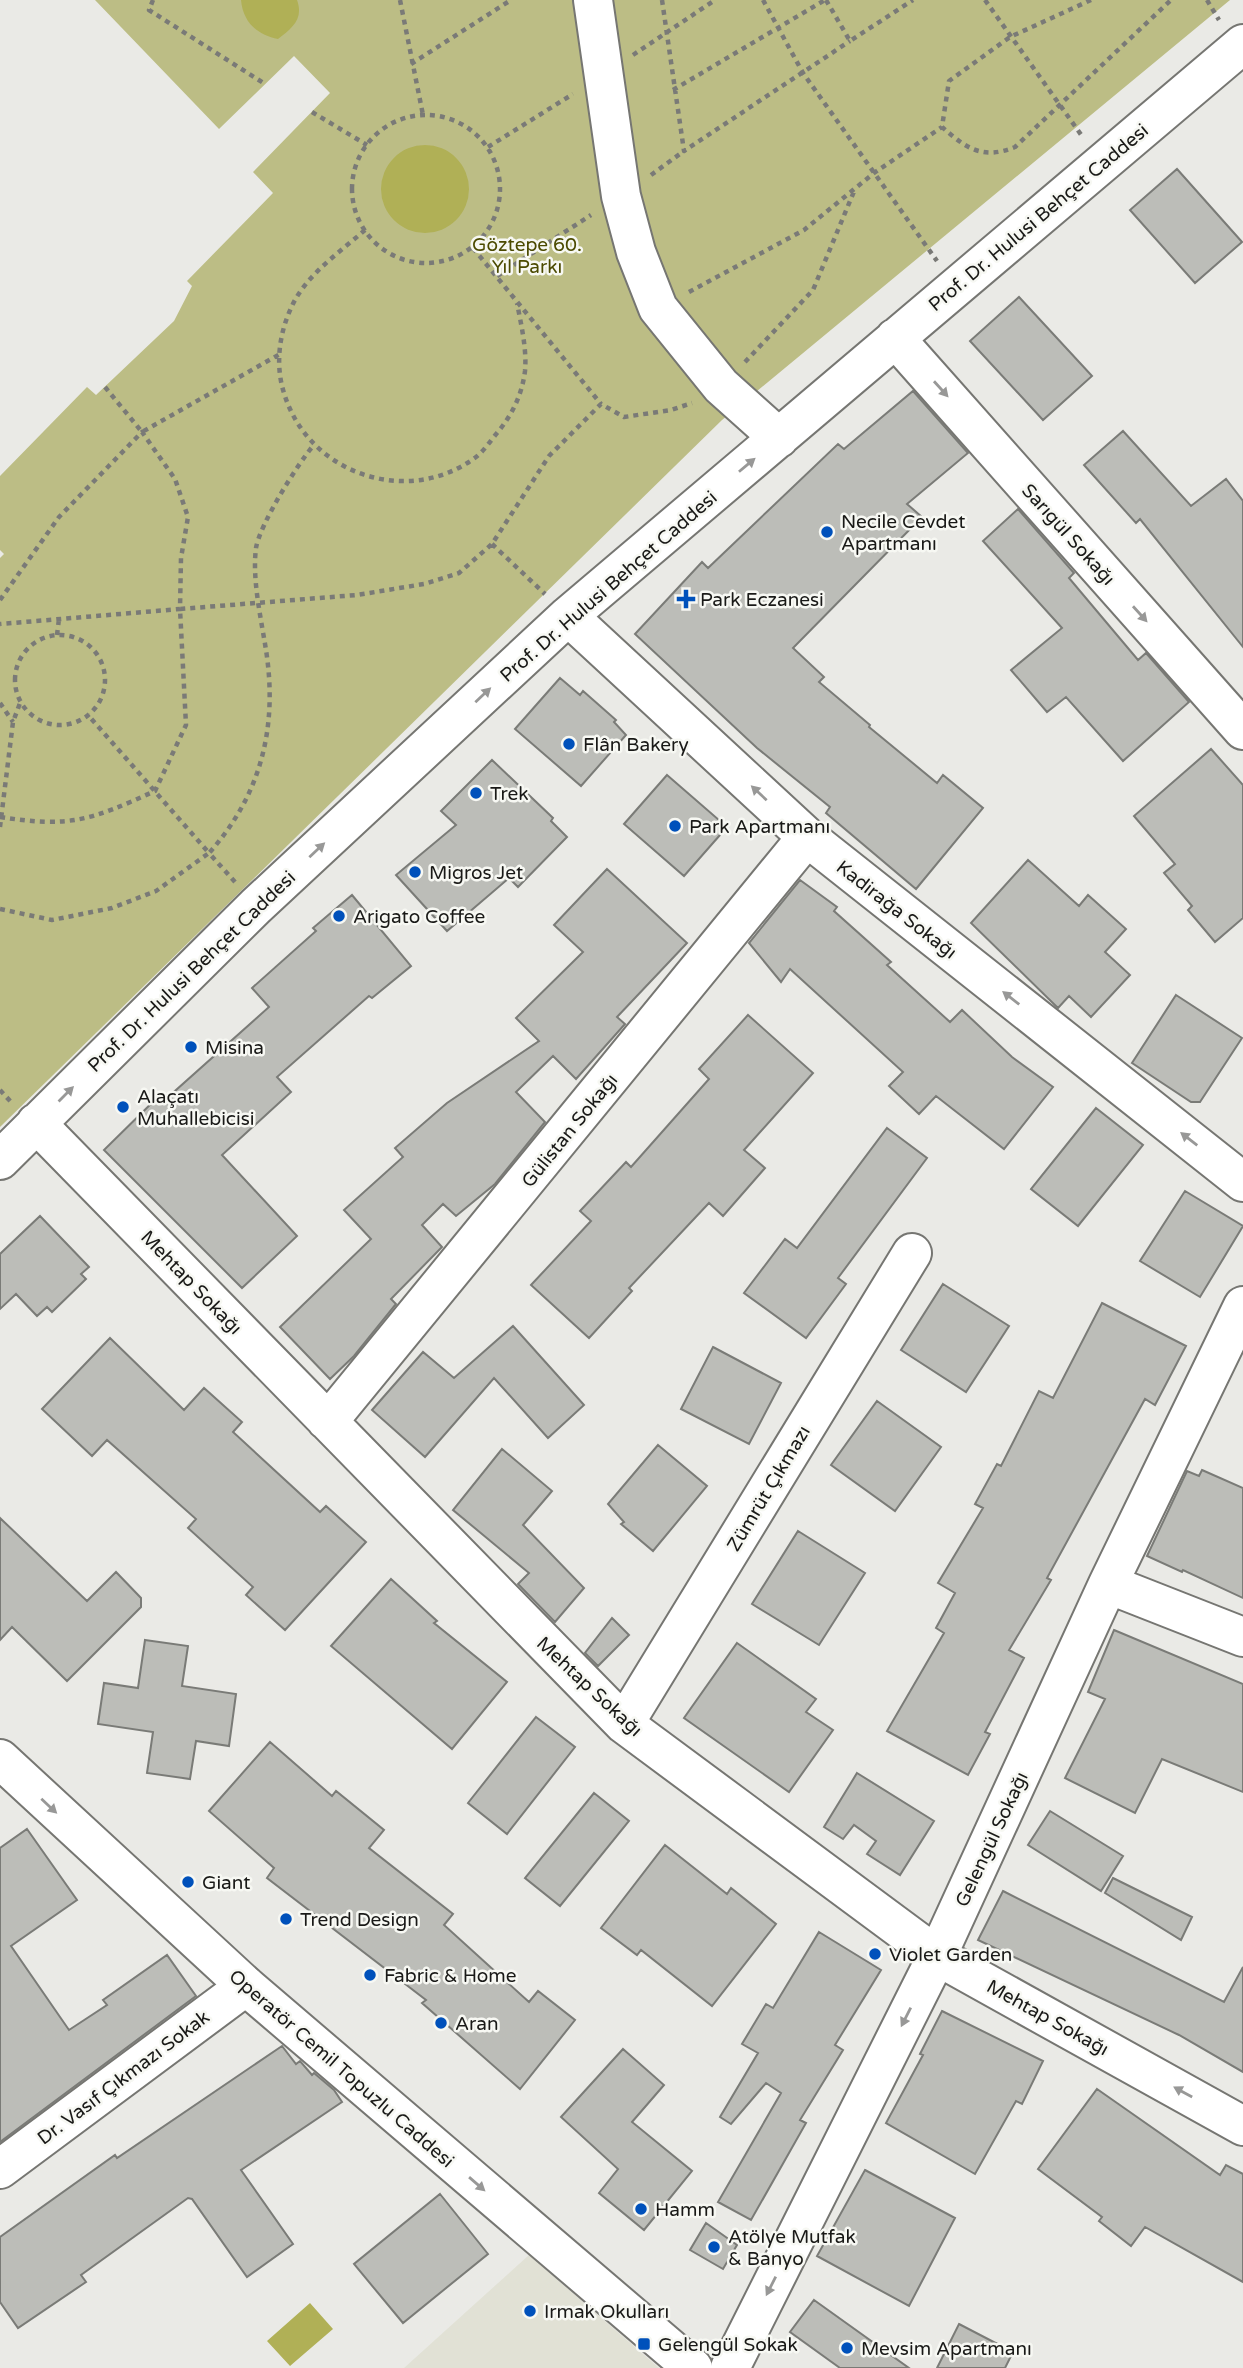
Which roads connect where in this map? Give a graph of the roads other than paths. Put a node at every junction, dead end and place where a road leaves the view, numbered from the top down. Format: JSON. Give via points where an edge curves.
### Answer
{"nodes":[{"id":1,"x":593,"y":0,"type":"edge"},
{"id":2,"x":1241,"y":49,"type":"edge"},
{"id":3,"x":895,"y":338,"type":"junction"},
{"id":4,"x":779,"y":438,"type":"junction"},
{"id":5,"x":568,"y":616,"type":"junction"},
{"id":6,"x":1243,"y":730,"type":"edge"},
{"id":7,"x":807,"y":837,"type":"junction"},
{"id":8,"x":36,"y":1123,"type":"junction"},
{"id":9,"x":0,"y":1160,"type":"edge"},
{"id":10,"x":1243,"y":1182,"type":"edge"},
{"id":11,"x":912,"y":1253,"type":"dead end"},
{"id":12,"x":1243,"y":1307,"type":"edge"},
{"id":13,"x":326,"y":1420,"type":"junction"},
{"id":14,"x":1108,"y":1584,"type":"junction"},
{"id":15,"x":1243,"y":1637,"type":"edge"},
{"id":16,"x":624,"y":1724,"type":"junction"},
{"id":17,"x":0,"y":1759,"type":"edge"},
{"id":18,"x":937,"y":1956,"type":"junction"},
{"id":19,"x":246,"y":1986,"type":"junction"},
{"id":20,"x":1243,"y":2126,"type":"edge"},
{"id":21,"x":0,"y":2169,"type":"edge"},
{"id":22,"x":692,"y":2368,"type":"edge"},
{"id":23,"x":730,"y":2368,"type":"edge"}],
"edges":[{"from":1,"to":4,"type":"street","via":[[621,196],[658,309],[721,386]]},
{"from":2,"to":3,"type":"street","name":"Prof. Dr. Hulusi Behçet Caddesi"},
{"from":3,"to":4,"type":"street","name":"Prof. Dr. Hulusi Behçet Caddesi"},
{"from":3,"to":6,"type":"street","name":"Sarıgül Sokağı","one_way":true},
{"from":5,"to":4,"type":"street","name":"Prof. Dr. Hulusi Behçet Caddesi","one_way":true},
{"from":7,"to":5,"type":"street","name":"Kadirağa Sokağı","one_way":true},
{"from":8,"to":5,"type":"street","name":"Prof. Dr. Hulusi Behçet Caddesi","one_way":true,"via":[[256,906]]},
{"from":10,"to":7,"type":"street","name":"Kadirağa Sokağı","one_way":true},
{"from":7,"to":13,"type":"street","name":"Gülistan Sokağı","via":[[474,1247]]},
{"from":8,"to":9,"type":"street","name":"Prof. Dr. Hulusi Behçet Caddesi"},
{"from":8,"to":13,"type":"street","name":"Mehtap Sokağı"},
{"from":11,"to":16,"type":"street","name":"Zümrüt Çıkmazı"},
{"from":12,"to":14,"type":"street","name":"Gelengül Sokağı"},
{"from":13,"to":16,"type":"street","name":"Mehtap Sokağı"},
{"from":14,"to":15,"type":"street"},
{"from":14,"to":18,"type":"street","name":"Gelengül Sokağı"},
{"from":16,"to":18,"type":"street","name":"Mehtap Sokağı"},
{"from":17,"to":19,"type":"street","name":"Operatör Cemil Topuzlu Caddesi","one_way":true},
{"from":20,"to":18,"type":"street","name":"Mehtap Sokağı","one_way":true},
{"from":18,"to":23,"type":"street","name":"Gelengül Sokağı","one_way":true},
{"from":19,"to":21,"type":"street","name":"Dr. Vasıf Çıkmazı Sokak"},
{"from":19,"to":22,"type":"street","name":"Operatör Cemil Topuzlu Caddesi","one_way":true}]}
